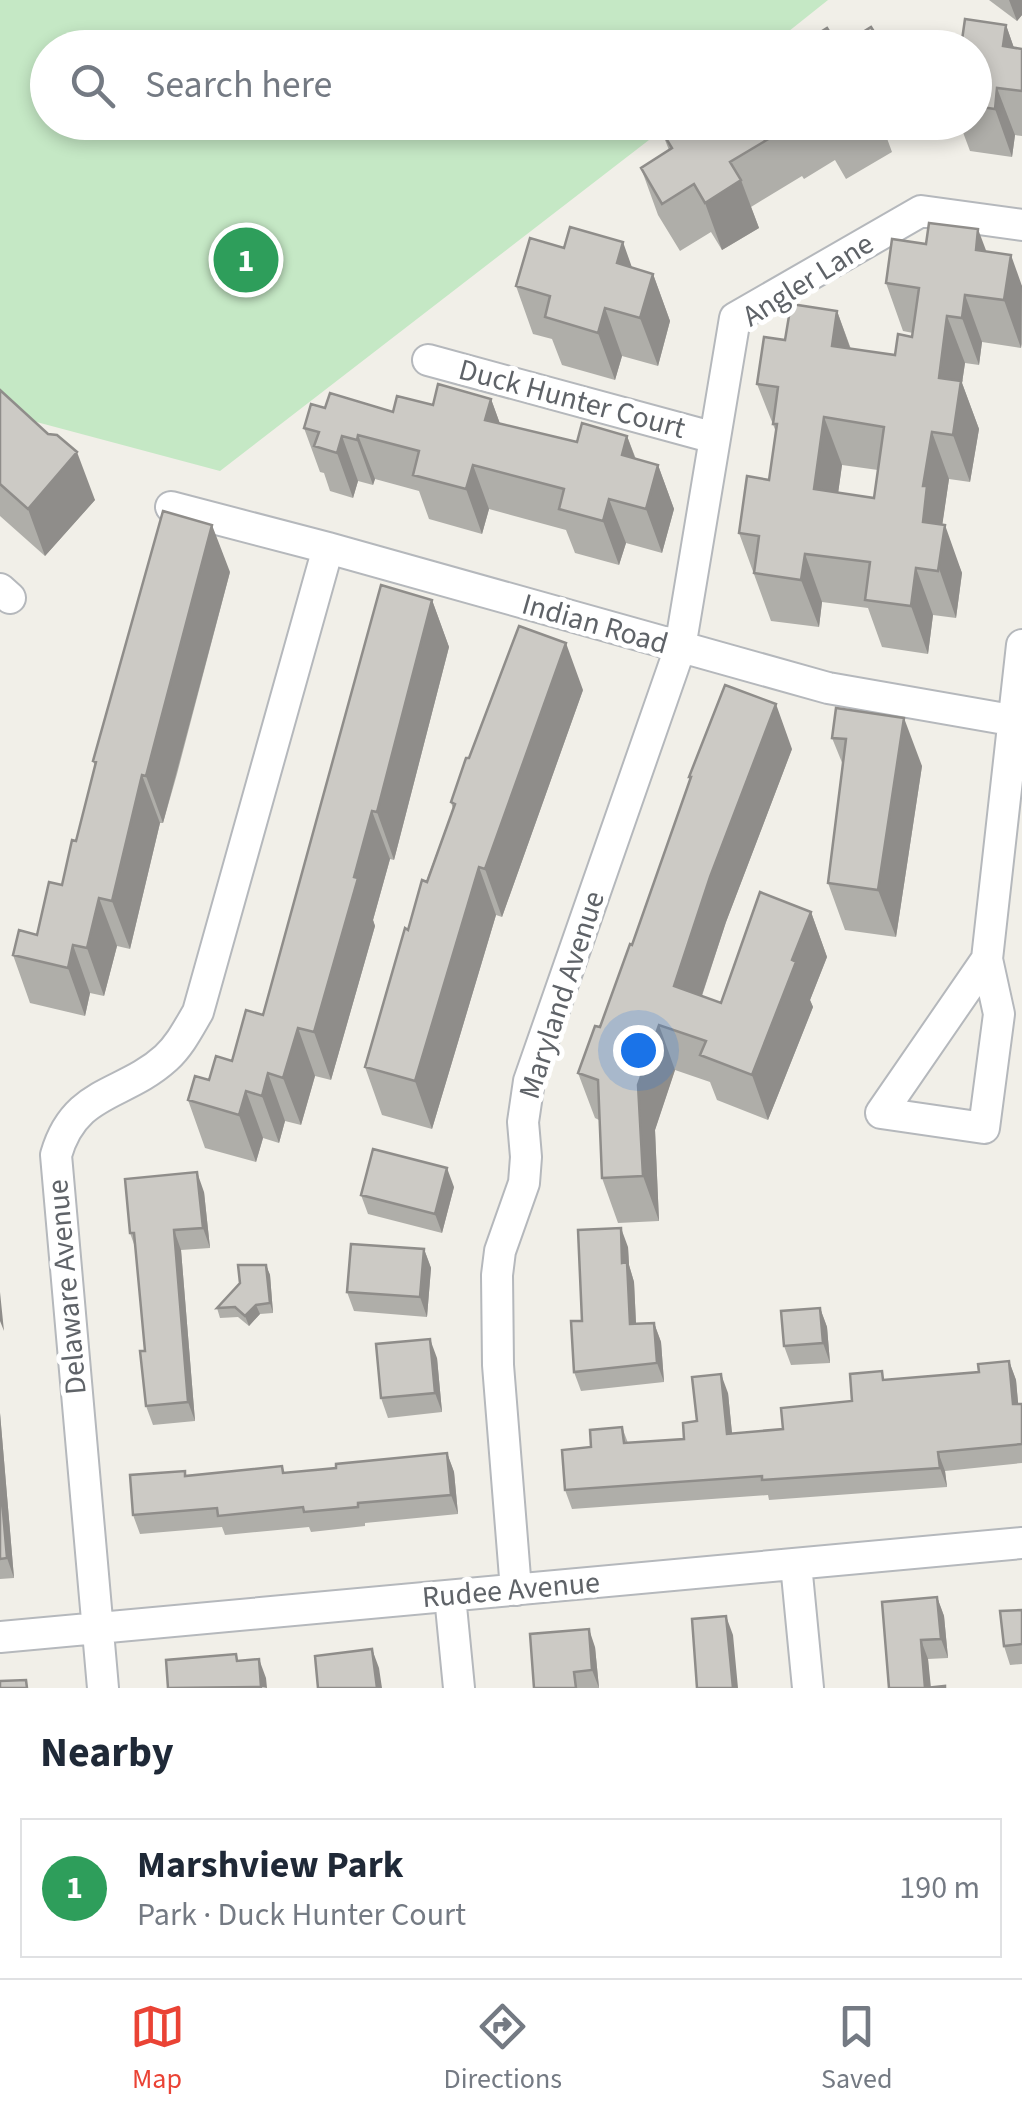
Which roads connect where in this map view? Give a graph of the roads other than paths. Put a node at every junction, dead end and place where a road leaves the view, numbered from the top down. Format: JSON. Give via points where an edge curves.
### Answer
{"nodes":[{"id":1,"x":1022,"y":225,"type":"edge"},
{"id":2,"x":428,"y":360,"type":"dead end"},
{"id":3,"x":715,"y":438,"type":"junction"},
{"id":4,"x":172,"y":508,"type":"dead end"},
{"id":5,"x":328,"y":548,"type":"junction"},
{"id":6,"x":1022,"y":645,"type":"edge"},
{"id":7,"x":680,"y":648,"type":"junction"},
{"id":8,"x":1017,"y":721,"type":"edge"},
{"id":9,"x":986,"y":958,"type":"junction"},
{"id":10,"x":1022,"y":1544,"type":"edge"},
{"id":11,"x":796,"y":1564,"type":"junction"},
{"id":12,"x":516,"y":1590,"type":"junction"},
{"id":13,"x":450,"y":1596,"type":"junction"},
{"id":14,"x":98,"y":1628,"type":"junction"},
{"id":15,"x":0,"y":1637,"type":"edge"},
{"id":16,"x":103,"y":1688,"type":"edge"},
{"id":17,"x":459,"y":1688,"type":"edge"},
{"id":18,"x":808,"y":1688,"type":"edge"}],
"edges":[{"from":1,"to":3,"type":"street","name":"Angler Lane","via":[[921,211],[734,318]]},
{"from":2,"to":3,"type":"street","name":"Duck Hunter Court"},
{"from":3,"to":7,"type":"street","name":"Angler Lane"},
{"from":4,"to":5,"type":"street","name":"Indian Road"},
{"from":5,"to":7,"type":"street","name":"Indian Road"},
{"from":5,"to":14,"type":"street","name":"Delaware Avenue","via":[[198,1012],[163,1061],[81,1109],[63,1131],[56,1156]]},
{"from":6,"to":8,"type":"street"},
{"from":7,"to":8,"type":"street","name":"Indian Road","via":[[828,688]]},
{"from":7,"to":12,"type":"street","name":"Maryland Avenue","via":[[529,1081],[524,1182],[497,1275]]},
{"from":8,"to":9,"type":"street"},
{"from":9,"to":9,"type":"street","via":[[902,1082],[881,1113],[984,1128],[998,1014]]},
{"from":10,"to":11,"type":"street","name":"Rudee Avenue"},
{"from":11,"to":12,"type":"street","name":"Rudee Avenue"},
{"from":11,"to":18,"type":"street"},
{"from":12,"to":13,"type":"street","name":"Rudee Avenue"},
{"from":13,"to":14,"type":"street","name":"Rudee Avenue"},
{"from":13,"to":17,"type":"street"},
{"from":14,"to":15,"type":"street","name":"Rudee Avenue"},
{"from":14,"to":16,"type":"street","name":"Delaware Avenue"}]}
